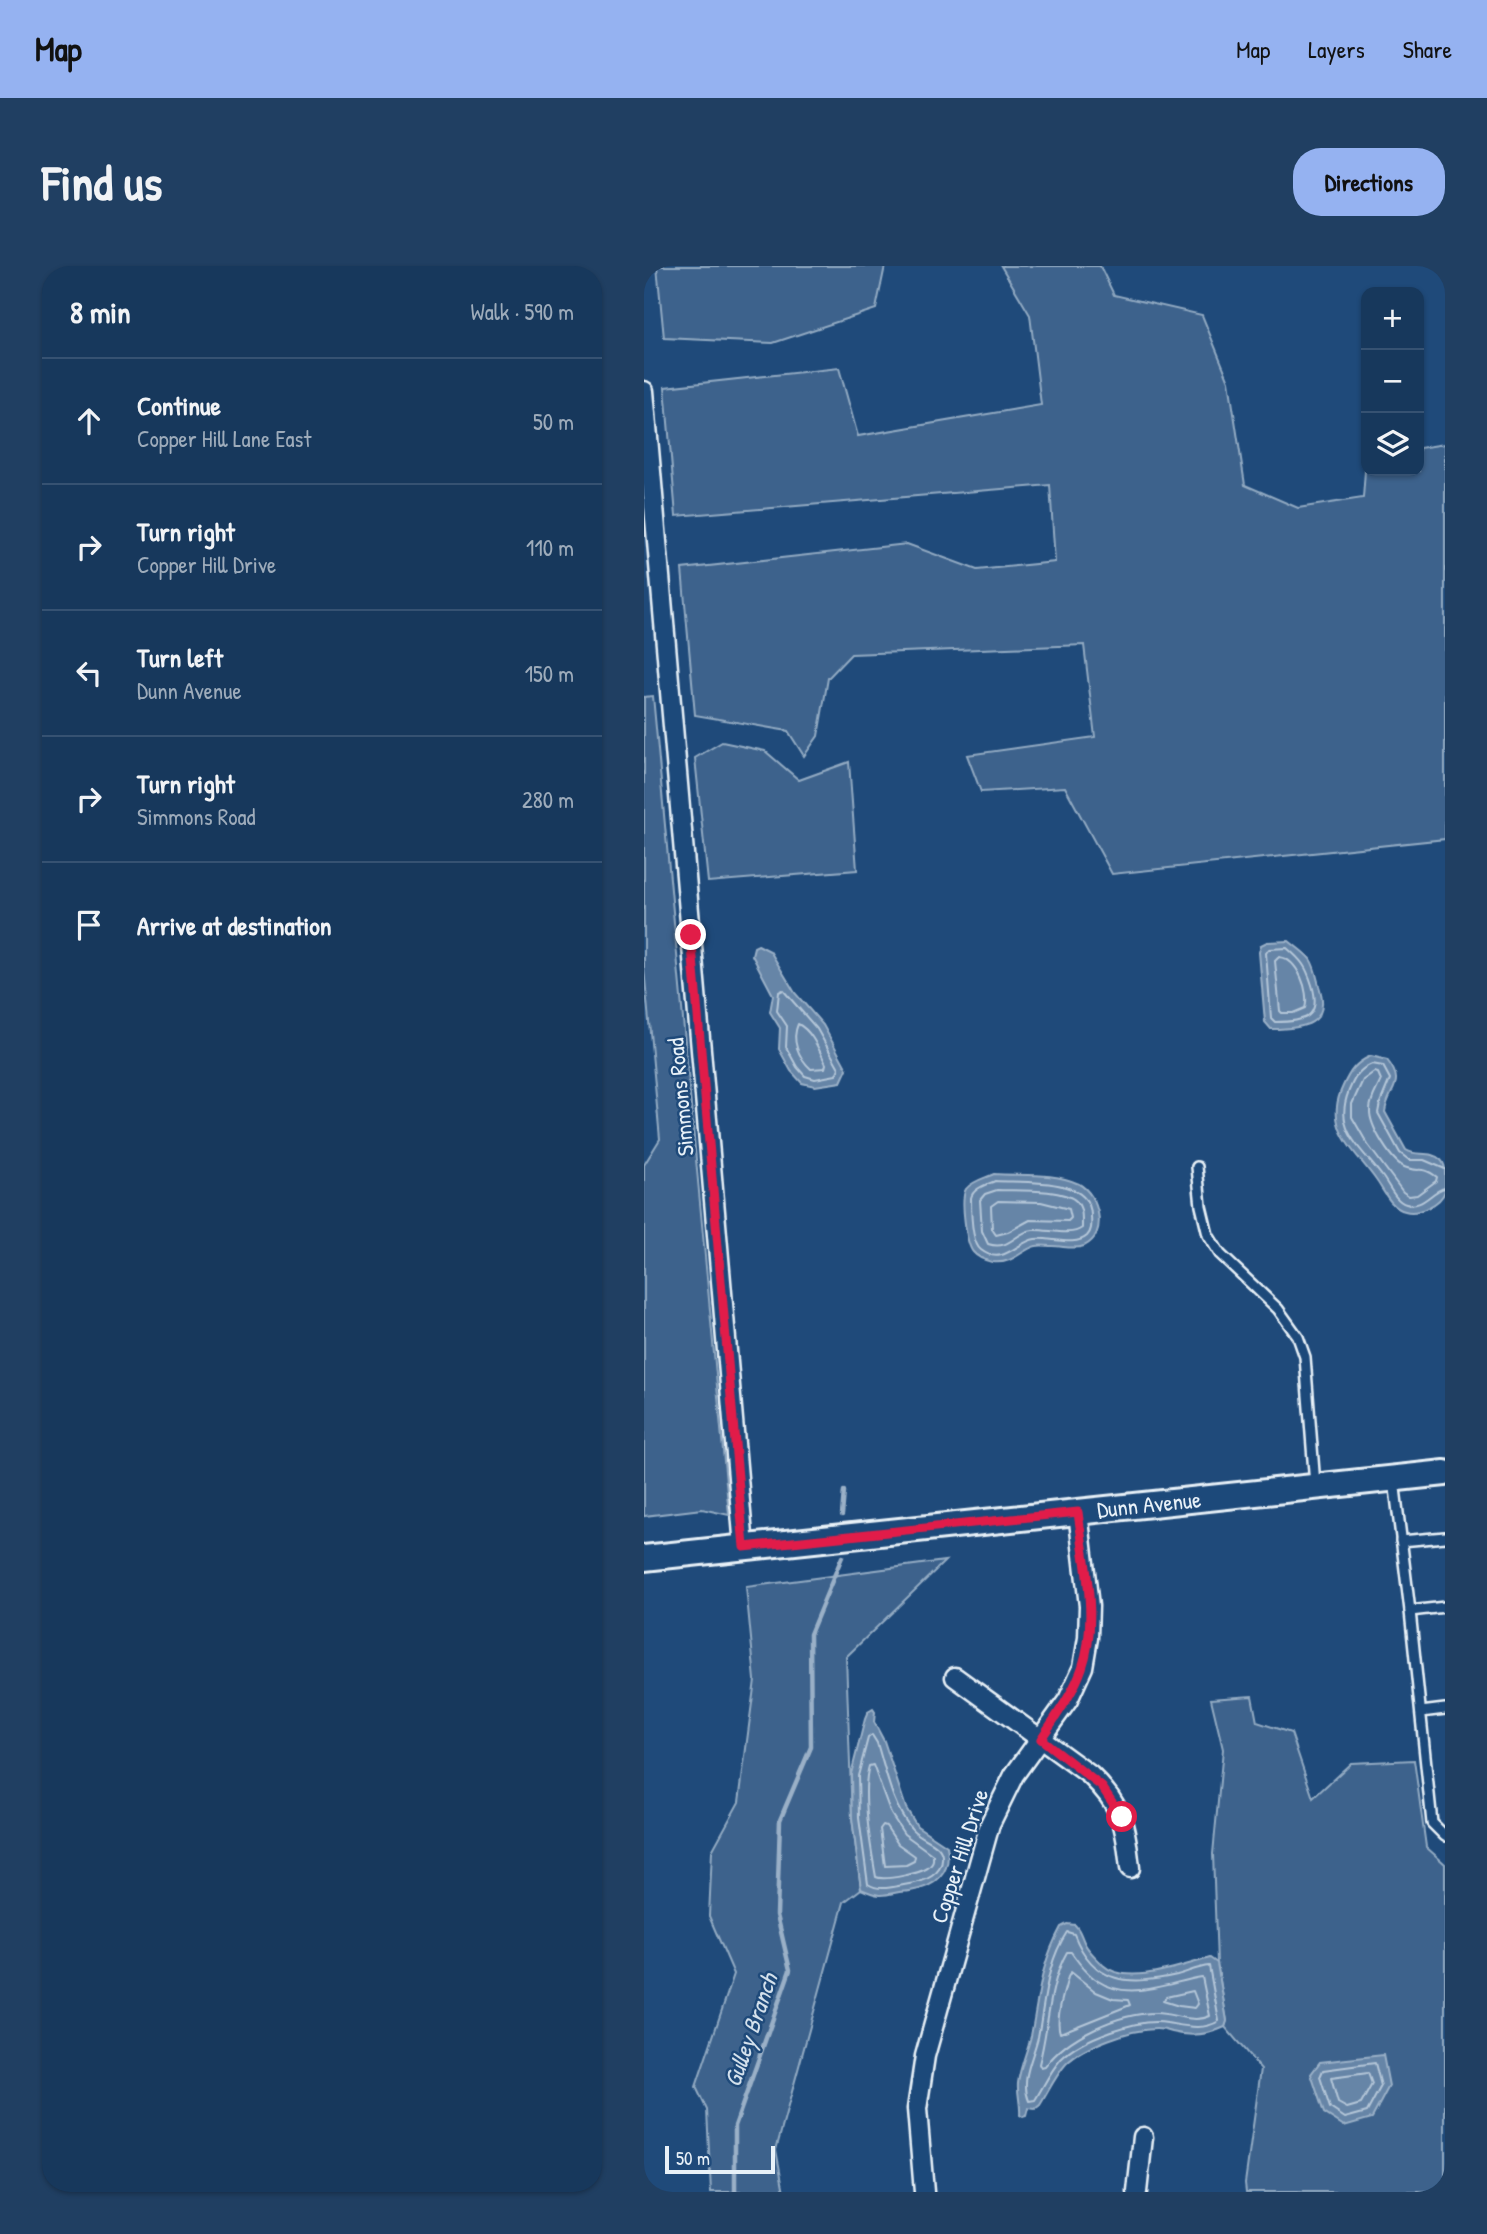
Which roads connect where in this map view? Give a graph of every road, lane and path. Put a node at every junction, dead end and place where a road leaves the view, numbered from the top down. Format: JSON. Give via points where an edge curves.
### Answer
{"nodes":[{"id":1,"x":644,"y":391,"type":"edge"},
{"id":2,"x":1197,"y":1167,"type":"dead end"},
{"id":3,"x":1445,"y":1473,"type":"edge"},
{"id":4,"x":1394,"y":1479,"type":"junction"},
{"id":5,"x":1315,"y":1487,"type":"junction"},
{"id":6,"x":1078,"y":1512,"type":"junction"},
{"id":7,"x":1445,"y":1537,"type":"edge"},
{"id":8,"x":1401,"y":1541,"type":"junction"},
{"id":9,"x":744,"y":1547,"type":"junction"},
{"id":10,"x":644,"y":1558,"type":"edge"},
{"id":11,"x":1445,"y":1607,"type":"edge"},
{"id":12,"x":1410,"y":1611,"type":"junction"},
{"id":13,"x":955,"y":1677,"type":"dead end"},
{"id":14,"x":1445,"y":1709,"type":"edge"},
{"id":15,"x":1420,"y":1712,"type":"junction"},
{"id":16,"x":1041,"y":1739,"type":"junction"},
{"id":17,"x":1445,"y":1836,"type":"edge"},
{"id":18,"x":1130,"y":1867,"type":"dead end"},
{"id":19,"x":1143,"y":2137,"type":"dead end"},
{"id":20,"x":924,"y":2192,"type":"edge"},
{"id":21,"x":1137,"y":2192,"type":"edge"}],
"edges":[{"from":1,"to":9,"type":"street","name":"Simmons Road"},
{"from":2,"to":5,"type":"lane","via":[[1208,1236],[1220,1254],[1278,1309],[1298,1337],[1305,1357]]},
{"from":3,"to":4,"type":"main road","name":"Dunn Avenue"},
{"from":4,"to":5,"type":"main road","name":"Dunn Avenue"},
{"from":4,"to":8,"type":"lane"},
{"from":5,"to":6,"type":"main road","name":"Dunn Avenue"},
{"from":6,"to":9,"type":"main road","name":"Dunn Avenue"},
{"from":6,"to":16,"type":"street","name":"Copper Hill Drive","via":[[1089,1606],[1088,1638],[1083,1667],[1068,1700]]},
{"from":7,"to":8,"type":"lane"},
{"from":8,"to":12,"type":"lane"},
{"from":9,"to":10,"type":"main road","name":"Dunn Avenue"},
{"from":11,"to":12,"type":"lane"},
{"from":12,"to":15,"type":"lane"},
{"from":13,"to":16,"type":"street"},
{"from":14,"to":15,"type":"lane"},
{"from":15,"to":17,"type":"lane","via":[[1432,1823]]},
{"from":16,"to":18,"type":"street","via":[[1090,1776],[1113,1801],[1122,1817]]},
{"from":16,"to":20,"type":"street","name":"Copper Hill Drive","via":[[1014,1775],[990,1824],[925,2056],[917,2109]]},
{"from":19,"to":21,"type":"street"}]}
